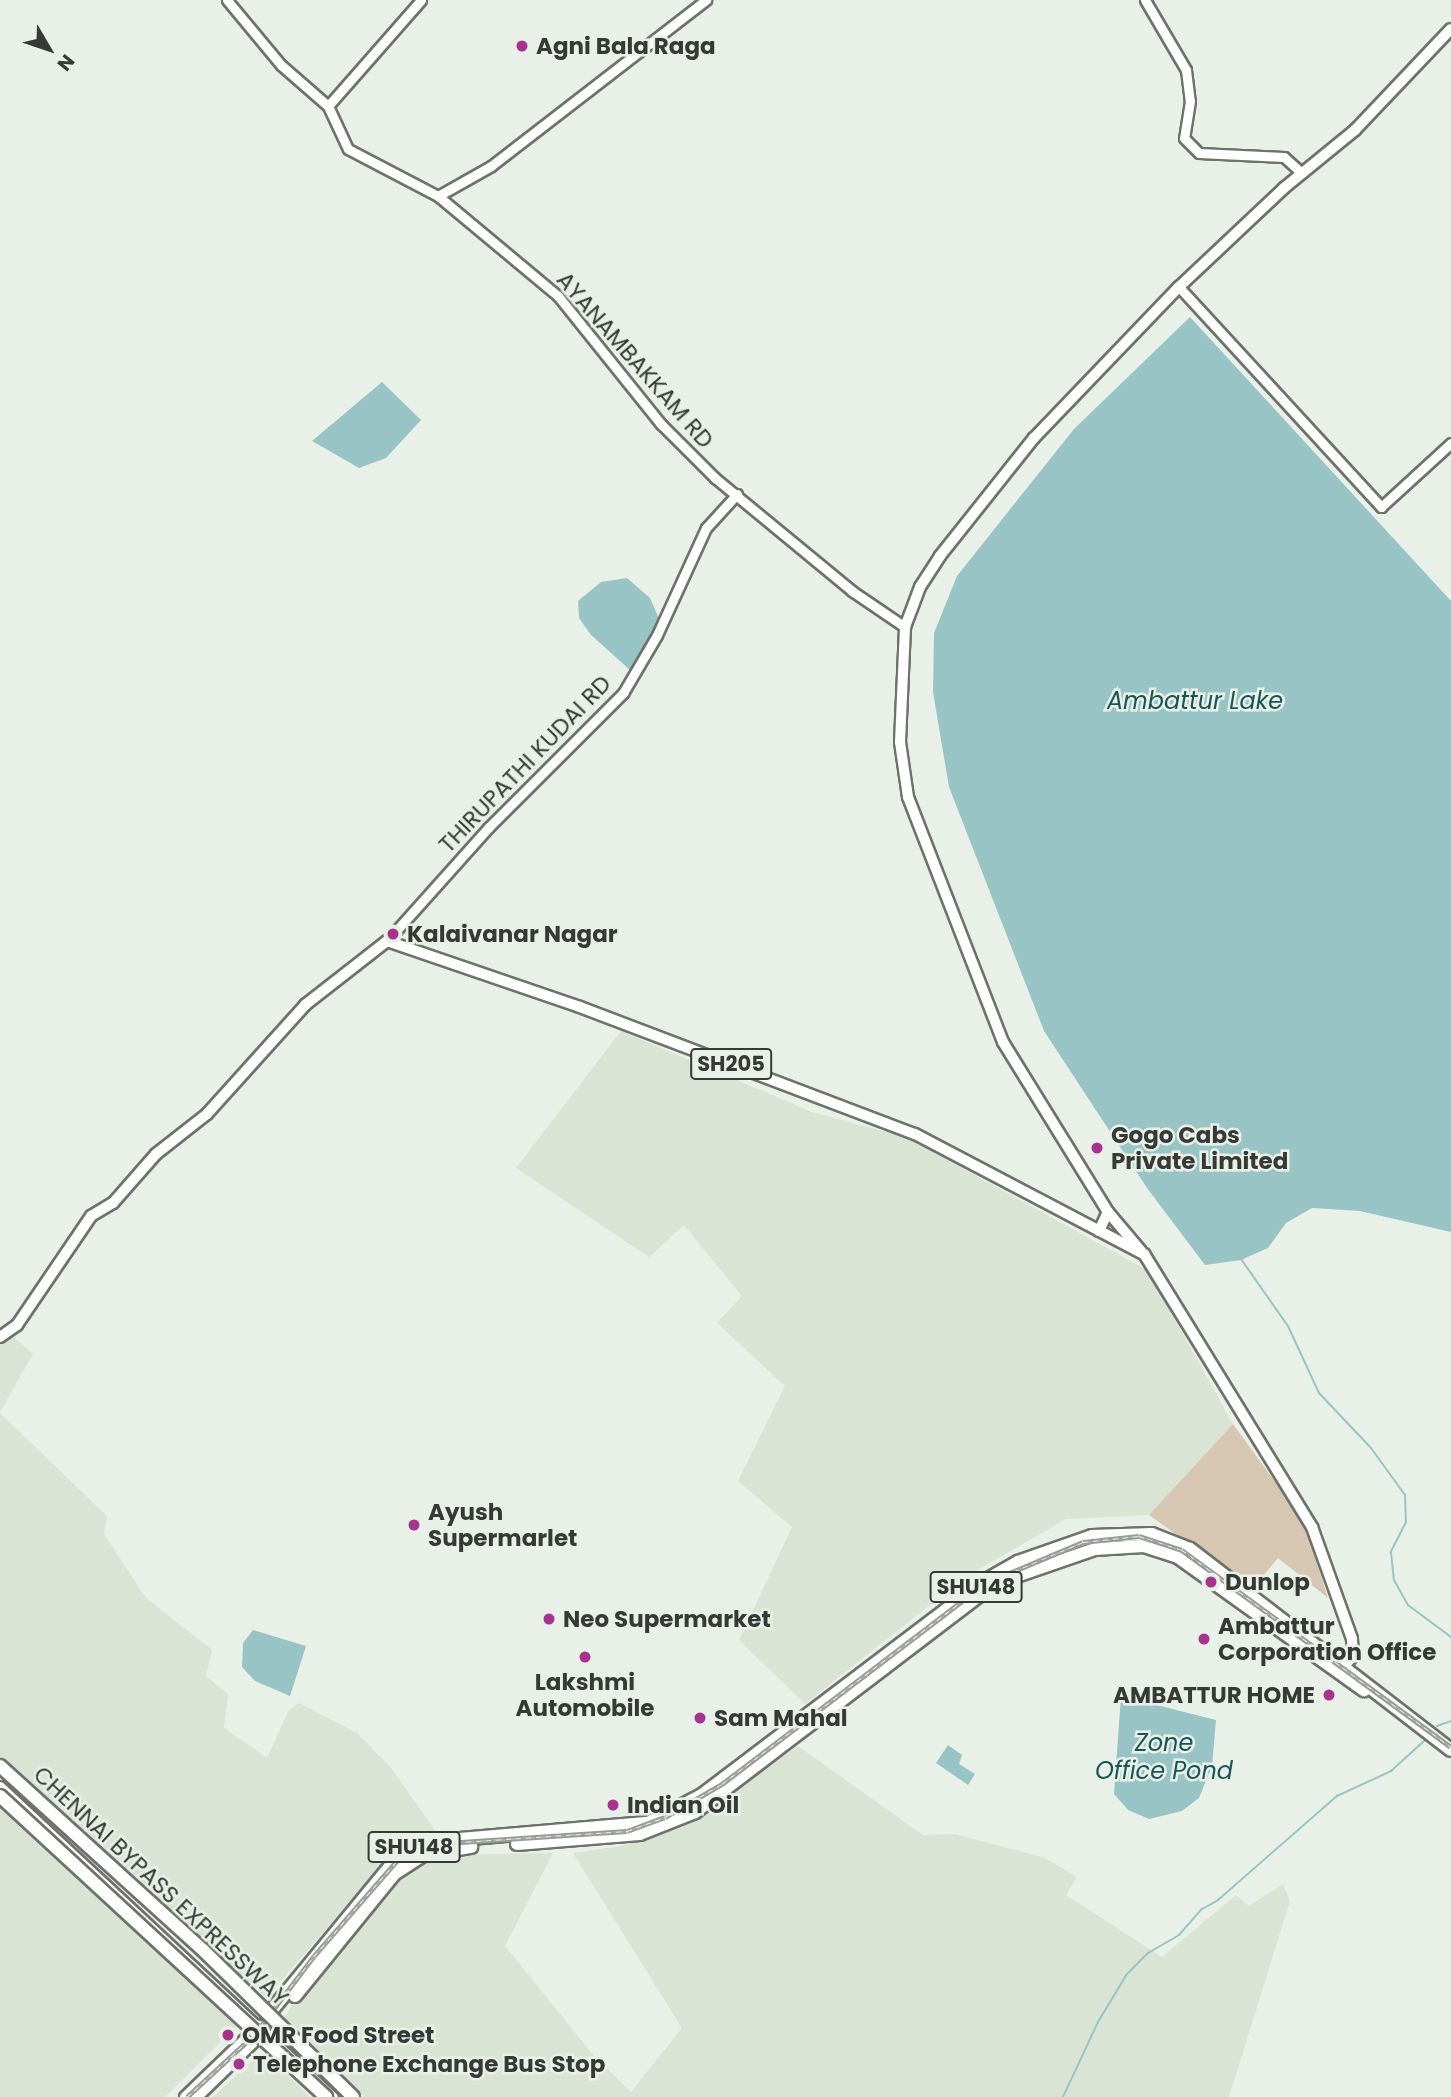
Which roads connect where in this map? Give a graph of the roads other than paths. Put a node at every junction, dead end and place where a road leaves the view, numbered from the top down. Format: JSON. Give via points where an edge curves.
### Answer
{"nodes":[{"id":1,"x":227,"y":0,"type":"edge"},
{"id":2,"x":421,"y":0,"type":"edge"},
{"id":3,"x":706,"y":0,"type":"edge"},
{"id":4,"x":1145,"y":0,"type":"edge"},
{"id":5,"x":1451,"y":29,"type":"edge"},
{"id":6,"x":328,"y":106,"type":"junction"},
{"id":7,"x":1302,"y":173,"type":"junction"},
{"id":8,"x":438,"y":196,"type":"junction"},
{"id":9,"x":1179,"y":288,"type":"junction"},
{"id":10,"x":1451,"y":443,"type":"edge"},
{"id":11,"x":737,"y":494,"type":"junction"},
{"id":12,"x":905,"y":627,"type":"junction"},
{"id":13,"x":387,"y":941,"type":"junction"},
{"id":14,"x":1108,"y":1212,"type":"junction"},
{"id":15,"x":1099,"y":1231,"type":"junction"},
{"id":16,"x":1143,"y":1254,"type":"junction"},
{"id":17,"x":0,"y":1337,"type":"edge"},
{"id":18,"x":1338,"y":1666,"type":"junction"},
{"id":19,"x":1436,"y":1741,"type":"junction"},
{"id":20,"x":1451,"y":1750,"type":"edge"},
{"id":21,"x":1451,"y":1760,"type":"edge"},
{"id":22,"x":0,"y":1766,"type":"edge"},
{"id":23,"x":0,"y":1774,"type":"edge"},
{"id":24,"x":0,"y":1787,"type":"edge"},
{"id":25,"x":0,"y":1796,"type":"edge"},
{"id":26,"x":267,"y":2023,"type":"junction"},
{"id":27,"x":185,"y":2097,"type":"edge"},
{"id":28,"x":197,"y":2097,"type":"edge"},
{"id":29,"x":326,"y":2097,"type":"edge"},
{"id":30,"x":333,"y":2097,"type":"edge"},
{"id":31,"x":346,"y":2097,"type":"edge"},
{"id":32,"x":353,"y":2097,"type":"edge"}],
"edges":[{"from":1,"to":6,"type":"street","name":"AYANAMBAKKAM RD","via":[[281,65]]},
{"from":2,"to":6,"type":"street"},
{"from":3,"to":8,"type":"street","via":[[491,166]]},
{"from":4,"to":7,"type":"street","via":[[1186,70],[1190,101],[1184,138],[1199,153],[1284,157]]},
{"from":5,"to":7,"type":"main road","via":[[1355,130]]},
{"from":6,"to":8,"type":"street","name":"AYANAMBAKKAM RD","via":[[348,149]]},
{"from":7,"to":9,"type":"main road"},
{"from":8,"to":11,"type":"street","name":"AYANAMBAKKAM RD","via":[[558,296],[661,424]]},
{"from":9,"to":10,"type":"street","via":[[1381,507]]},
{"from":9,"to":12,"type":"main road","via":[[994,485],[925,578]]},
{"from":11,"to":12,"type":"street","name":"AYANAMBAKKAM RD","via":[[852,591]]},
{"from":11,"to":13,"type":"street","name":"THIRUPATHI KUDAI RD","via":[[706,528],[657,635],[623,693],[489,827]]},
{"from":12,"to":14,"type":"main road","via":[[900,742],[908,797],[1003,1042]]},
{"from":13,"to":15,"type":"main road","number":"SH205","via":[[580,1007],[915,1134]]},
{"from":13,"to":17,"type":"main road","via":[[305,1005],[216,1105],[156,1154],[113,1203],[91,1216],[18,1325]]},
{"from":14,"to":15,"type":"main road"},
{"from":14,"to":16,"type":"main road"},
{"from":15,"to":16,"type":"main road","number":"SH205"},
{"from":16,"to":18,"type":"main road","via":[[1312,1527],[1352,1639],[1353,1656]]},
{"from":18,"to":19,"type":"highway","number":"SHU148"},
{"from":18,"to":26,"type":"highway","number":"SHU148","via":[[1243,1586],[1169,1539],[1131,1532],[1066,1542],[981,1583],[702,1795],[648,1824],[448,1840],[400,1854]]},
{"from":19,"to":20,"type":"highway","number":"SHU148"},
{"from":19,"to":21,"type":"highway","number":"SHU148"},
{"from":22,"to":32,"type":"highway","name":"CHENNAI BYPASS EXPRESSWAY","bridge":true,"via":[[203,1950]]},
{"from":23,"to":26,"type":"main road"},
{"from":24,"to":26,"type":"main road"},
{"from":25,"to":29,"type":"highway","name":"CHENNAI BYPASS EXPRESSWAY","bridge":true},
{"from":26,"to":27,"type":"main road","number":"SHU148"},
{"from":26,"to":28,"type":"main road","number":"SHU148"},
{"from":26,"to":30,"type":"main road"},
{"from":26,"to":31,"type":"main road"}]}
